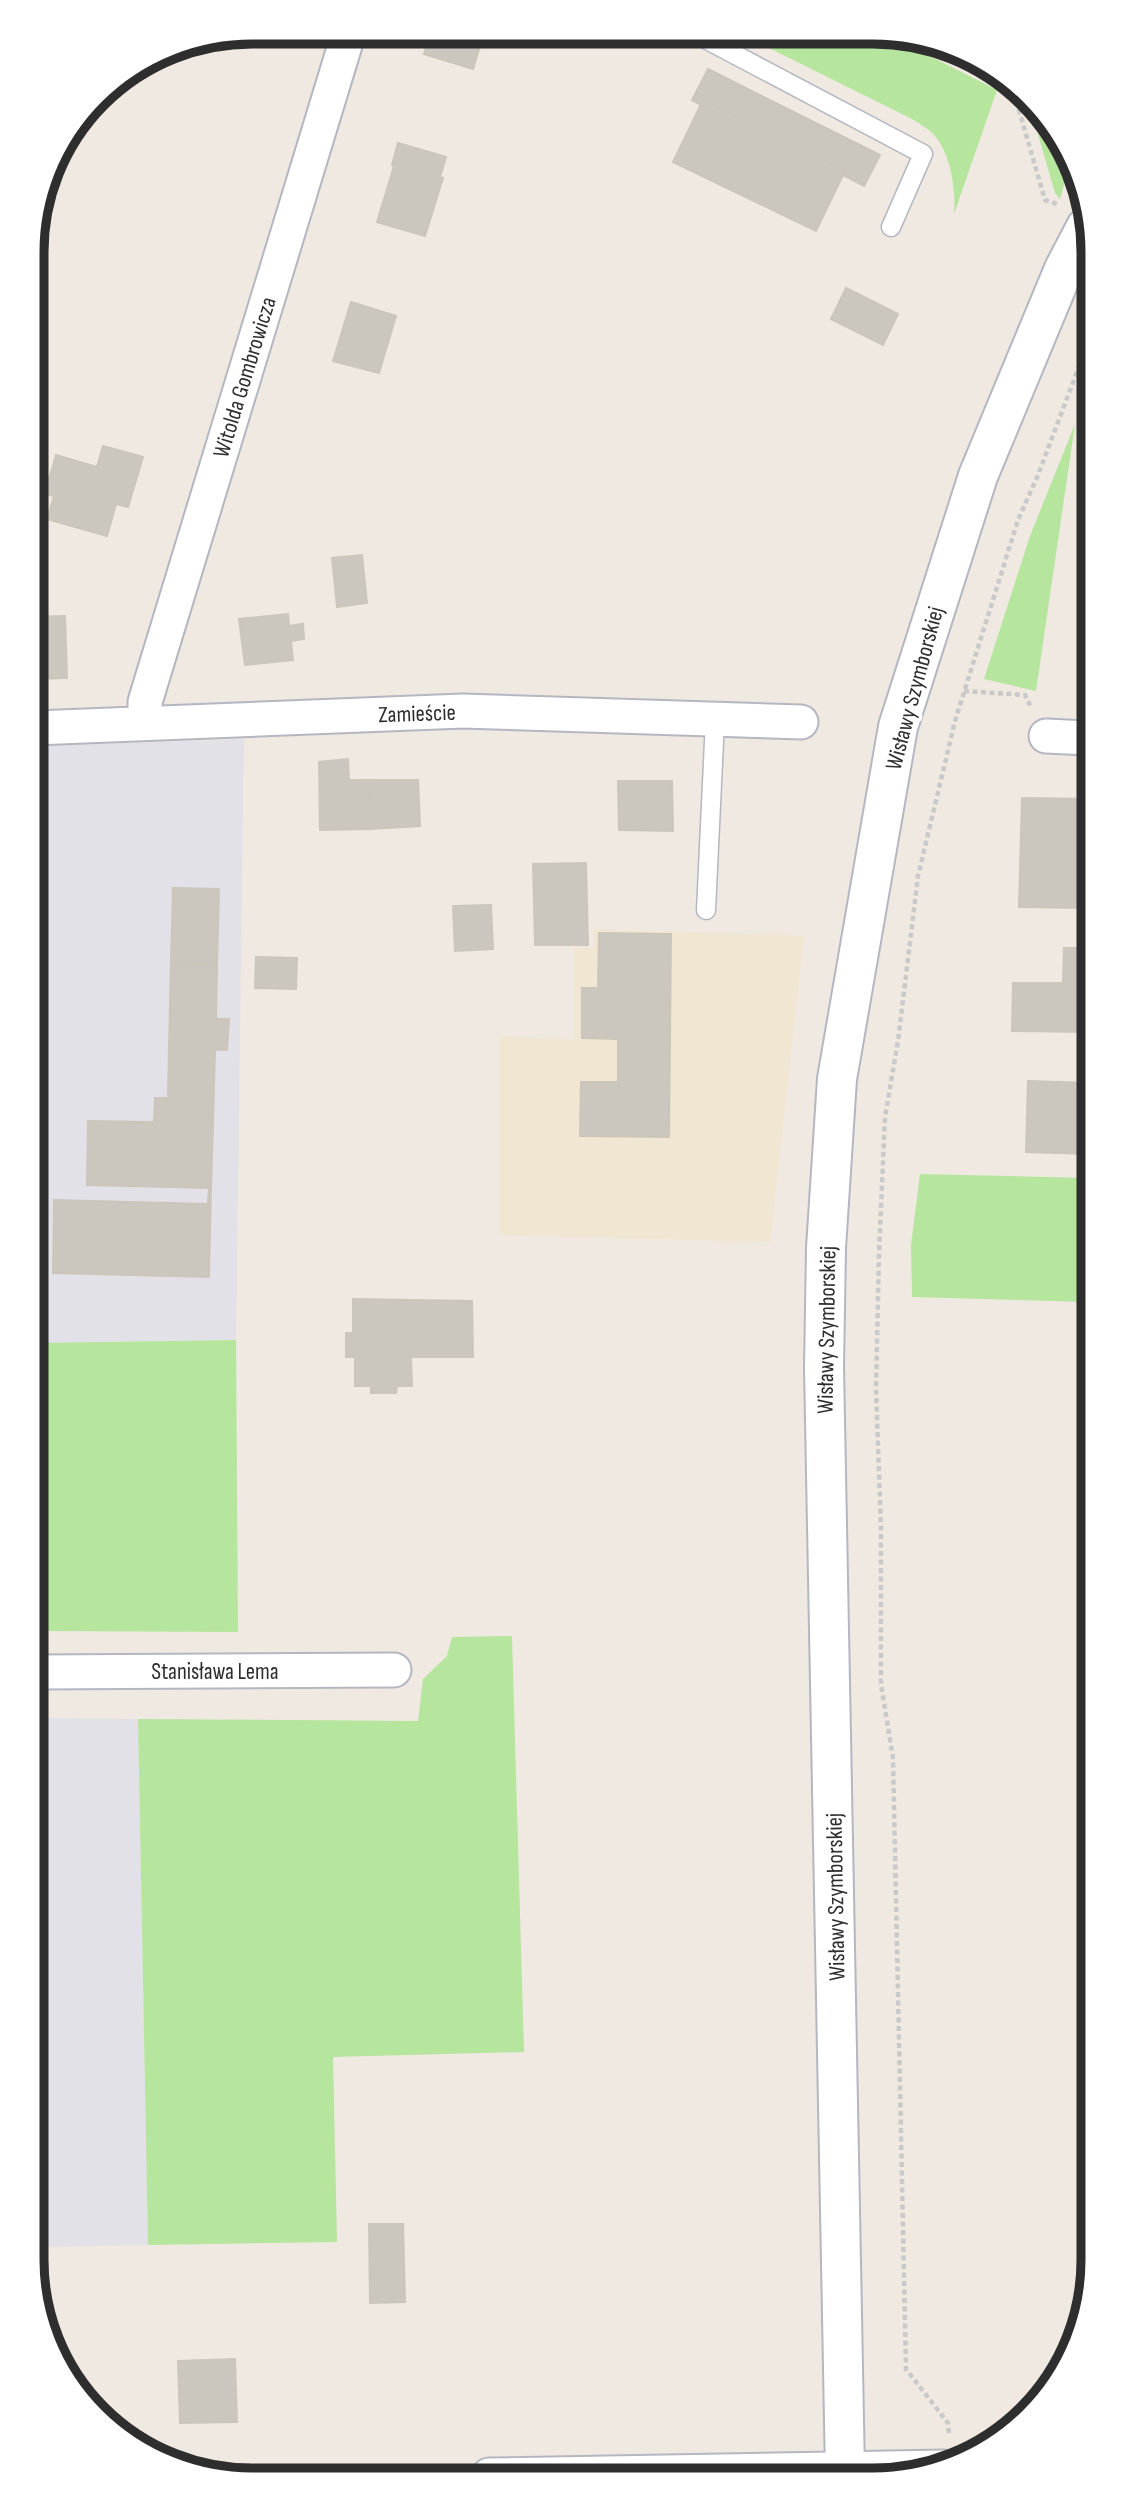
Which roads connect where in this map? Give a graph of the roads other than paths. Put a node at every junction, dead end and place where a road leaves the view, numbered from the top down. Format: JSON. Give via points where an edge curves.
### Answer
{"nodes":[{"id":1,"x":345,"y":44,"type":"edge"},
{"id":2,"x":715,"y":44,"type":"edge"},
{"id":3,"x":1076,"y":217,"type":"edge"},
{"id":4,"x":891,"y":227,"type":"dead end"},
{"id":5,"x":715,"y":720,"type":"junction"},
{"id":6,"x":145,"y":722,"type":"junction"},
{"id":7,"x":801,"y":722,"type":"dead end"},
{"id":8,"x":44,"y":727,"type":"edge"},
{"id":9,"x":1046,"y":736,"type":"road end"},
{"id":10,"x":1081,"y":738,"type":"edge"},
{"id":11,"x":706,"y":910,"type":"dead end"},
{"id":12,"x":394,"y":1670,"type":"dead end"},
{"id":13,"x":44,"y":1672,"type":"edge"},
{"id":14,"x":947,"y":2452,"type":"edge"},
{"id":15,"x":845,"y":2468,"type":"edge"},
{"id":16,"x":861,"y":2468,"type":"edge"}],
"edges":[{"from":1,"to":6,"type":"street","name":"Witolda Gombrowicza","via":[[145,702]]},
{"from":2,"to":4,"type":"lane","via":[[923,154]]},
{"from":3,"to":15,"type":"main road","name":"Wisławy Szymborskiej","via":[[1064,269],[978,476],[898,727],[837,1079],[824,1367]]},
{"from":5,"to":6,"type":"street","name":"Zamieście","via":[[463,711]]},
{"from":5,"to":7,"type":"street","name":"Zamieście"},
{"from":5,"to":11,"type":"lane"},
{"from":6,"to":8,"type":"street","name":"Zamieście"},
{"from":9,"to":10,"type":"street"},
{"from":12,"to":13,"type":"street","name":"Stanisława Lema"},
{"from":14,"to":16,"type":"street"}]}
